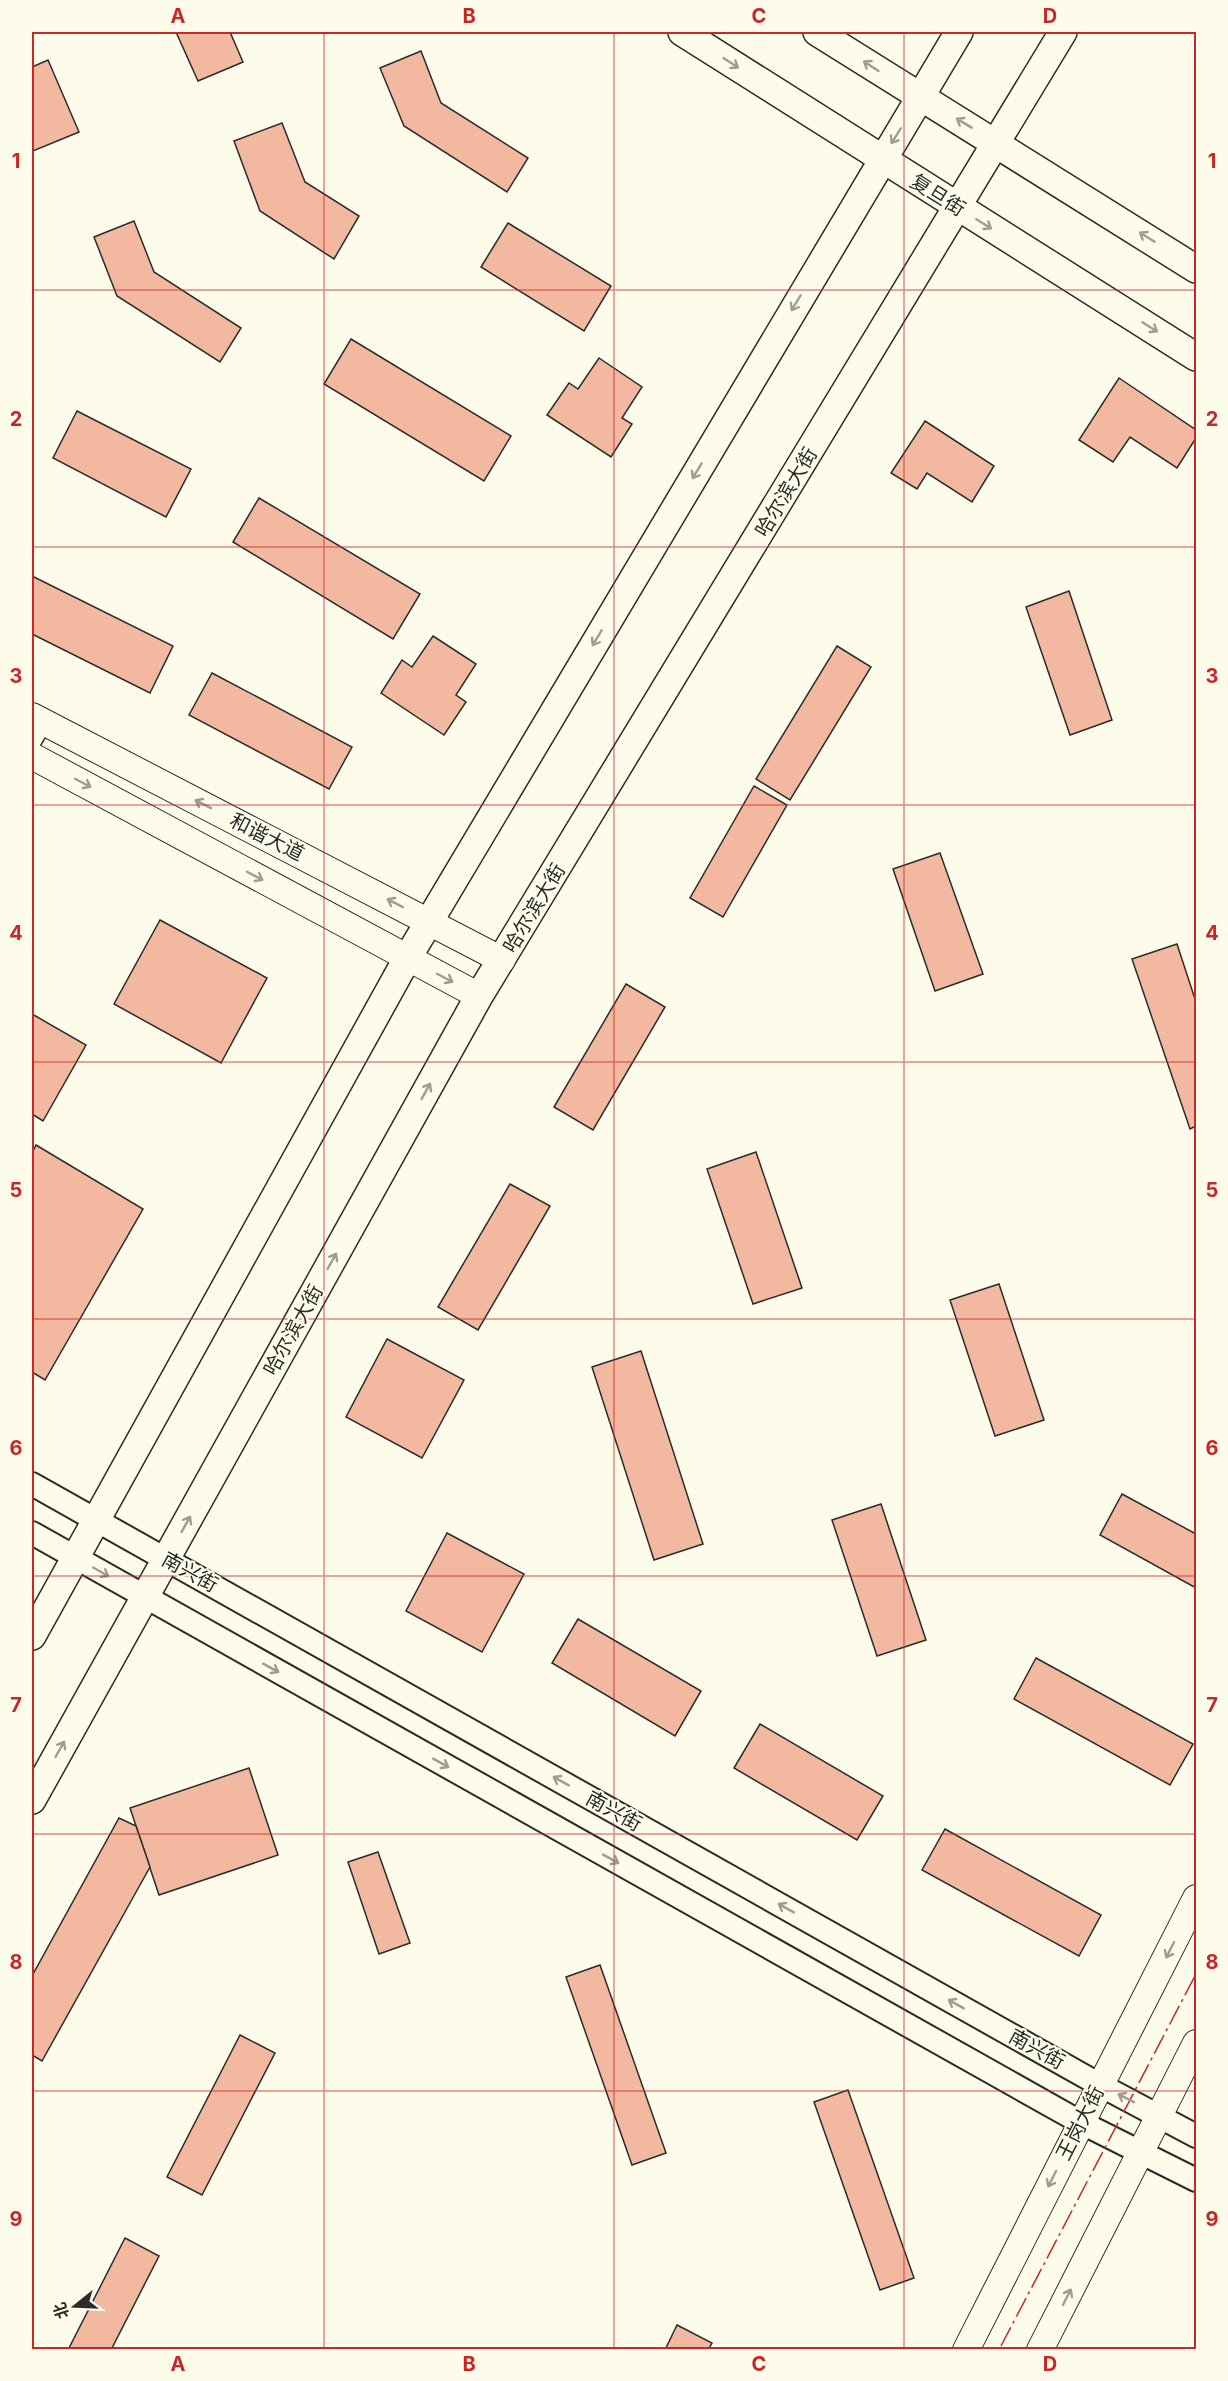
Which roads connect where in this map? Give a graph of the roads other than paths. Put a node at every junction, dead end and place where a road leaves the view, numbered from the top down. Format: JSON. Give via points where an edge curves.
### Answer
{"nodes":[{"id":1,"x":681,"y":32,"type":"edge"},
{"id":2,"x":817,"y":32,"type":"edge"},
{"id":3,"x":959,"y":32,"type":"edge"},
{"id":4,"x":1063,"y":32,"type":"edge"},
{"id":5,"x":920,"y":98,"type":"junction"},
{"id":6,"x":998,"y":143,"type":"junction"},
{"id":7,"x":881,"y":160,"type":"junction"},
{"id":8,"x":959,"y":208,"type":"junction"},
{"id":9,"x":1197,"y":269,"type":"edge"},
{"id":10,"x":1197,"y":357,"type":"edge"},
{"id":11,"x":35,"y":726,"type":"edge"},
{"id":12,"x":32,"y":756,"type":"edge"},
{"id":13,"x":429,"y":921,"type":"junction"},
{"id":14,"x":408,"y":957,"type":"junction"},
{"id":15,"x":502,"y":960,"type":"junction"},
{"id":16,"x":479,"y":996,"type":"junction"},
{"id":17,"x":32,"y":1484,"type":"edge"},
{"id":18,"x":95,"y":1518,"type":"junction"},
{"id":19,"x":32,"y":1533,"type":"edge"},
{"id":20,"x":76,"y":1557,"type":"junction"},
{"id":21,"x":167,"y":1558,"type":"junction"},
{"id":22,"x":144,"y":1596,"type":"junction"},
{"id":23,"x":32,"y":1636,"type":"edge"},
{"id":24,"x":32,"y":1800,"type":"edge"},
{"id":25,"x":1197,"y":1898,"type":"edge"},
{"id":26,"x":1197,"y":2043,"type":"edge"},
{"id":27,"x":1100,"y":2085,"type":"junction"},
{"id":28,"x":1159,"y":2115,"type":"junction"},
{"id":29,"x":1080,"y":2122,"type":"junction"},
{"id":30,"x":1197,"y":2136,"type":"edge"},
{"id":31,"x":1142,"y":2151,"type":"junction"},
{"id":32,"x":1197,"y":2180,"type":"edge"},
{"id":33,"x":966,"y":2349,"type":"edge"},
{"id":34,"x":1040,"y":2349,"type":"edge"}],
"edges":[{"from":1,"to":7,"type":"main road","name":"复旦街","one_way":true},
{"from":5,"to":2,"type":"main road","one_way":true},
{"from":3,"to":5,"type":"main road"},
{"from":4,"to":6,"type":"main road","name":"哈尔滨大街"},
{"from":6,"to":5,"type":"main road","one_way":true},
{"from":5,"to":7,"type":"main road","one_way":true},
{"from":6,"to":8,"type":"main road","name":"哈尔滨大街"},
{"from":9,"to":6,"type":"main road","one_way":true},
{"from":7,"to":8,"type":"main road","name":"复旦街"},
{"from":7,"to":13,"type":"main road","one_way":true},
{"from":8,"to":10,"type":"main road","name":"复旦街","one_way":true},
{"from":8,"to":15,"type":"main road","name":"哈尔滨大街"},
{"from":13,"to":11,"type":"main road","name":"和谐大道","one_way":true},
{"from":12,"to":14,"type":"main road","name":"和谐大道","one_way":true},
{"from":13,"to":14,"type":"main road"},
{"from":13,"to":15,"type":"main road","name":"和谐大道"},
{"from":14,"to":16,"type":"main road","name":"和谐大道","one_way":true},
{"from":14,"to":18,"type":"main road"},
{"from":15,"to":16,"type":"main road","name":"哈尔滨大街"},
{"from":21,"to":16,"type":"main road","name":"哈尔滨大街","one_way":true},
{"from":17,"to":18,"type":"street","name":"南兴街"},
{"from":18,"to":20,"type":"main road"},
{"from":18,"to":21,"type":"street","name":"南兴街"},
{"from":19,"to":20,"type":"street"},
{"from":20,"to":22,"type":"street","one_way":true},
{"from":20,"to":23,"type":"main road"},
{"from":21,"to":22,"type":"main road","name":"哈尔滨大街"},
{"from":27,"to":21,"type":"street","name":"南兴街","one_way":true},
{"from":24,"to":22,"type":"main road","name":"哈尔滨大街","one_way":true},
{"from":22,"to":29,"type":"street","one_way":true},
{"from":25,"to":27,"type":"main road","name":"王岗大街","one_way":true},
{"from":26,"to":28,"type":"main road"},
{"from":28,"to":27,"type":"street","name":"南兴街","one_way":true},
{"from":27,"to":29,"type":"main road","name":"王岗大街"},
{"from":28,"to":30,"type":"street","name":"南兴街"},
{"from":28,"to":31,"type":"main road"},
{"from":29,"to":31,"type":"street"},
{"from":29,"to":33,"type":"main road","name":"王岗大街","one_way":true},
{"from":31,"to":32,"type":"street"},
{"from":34,"to":31,"type":"main road","one_way":true}]}
